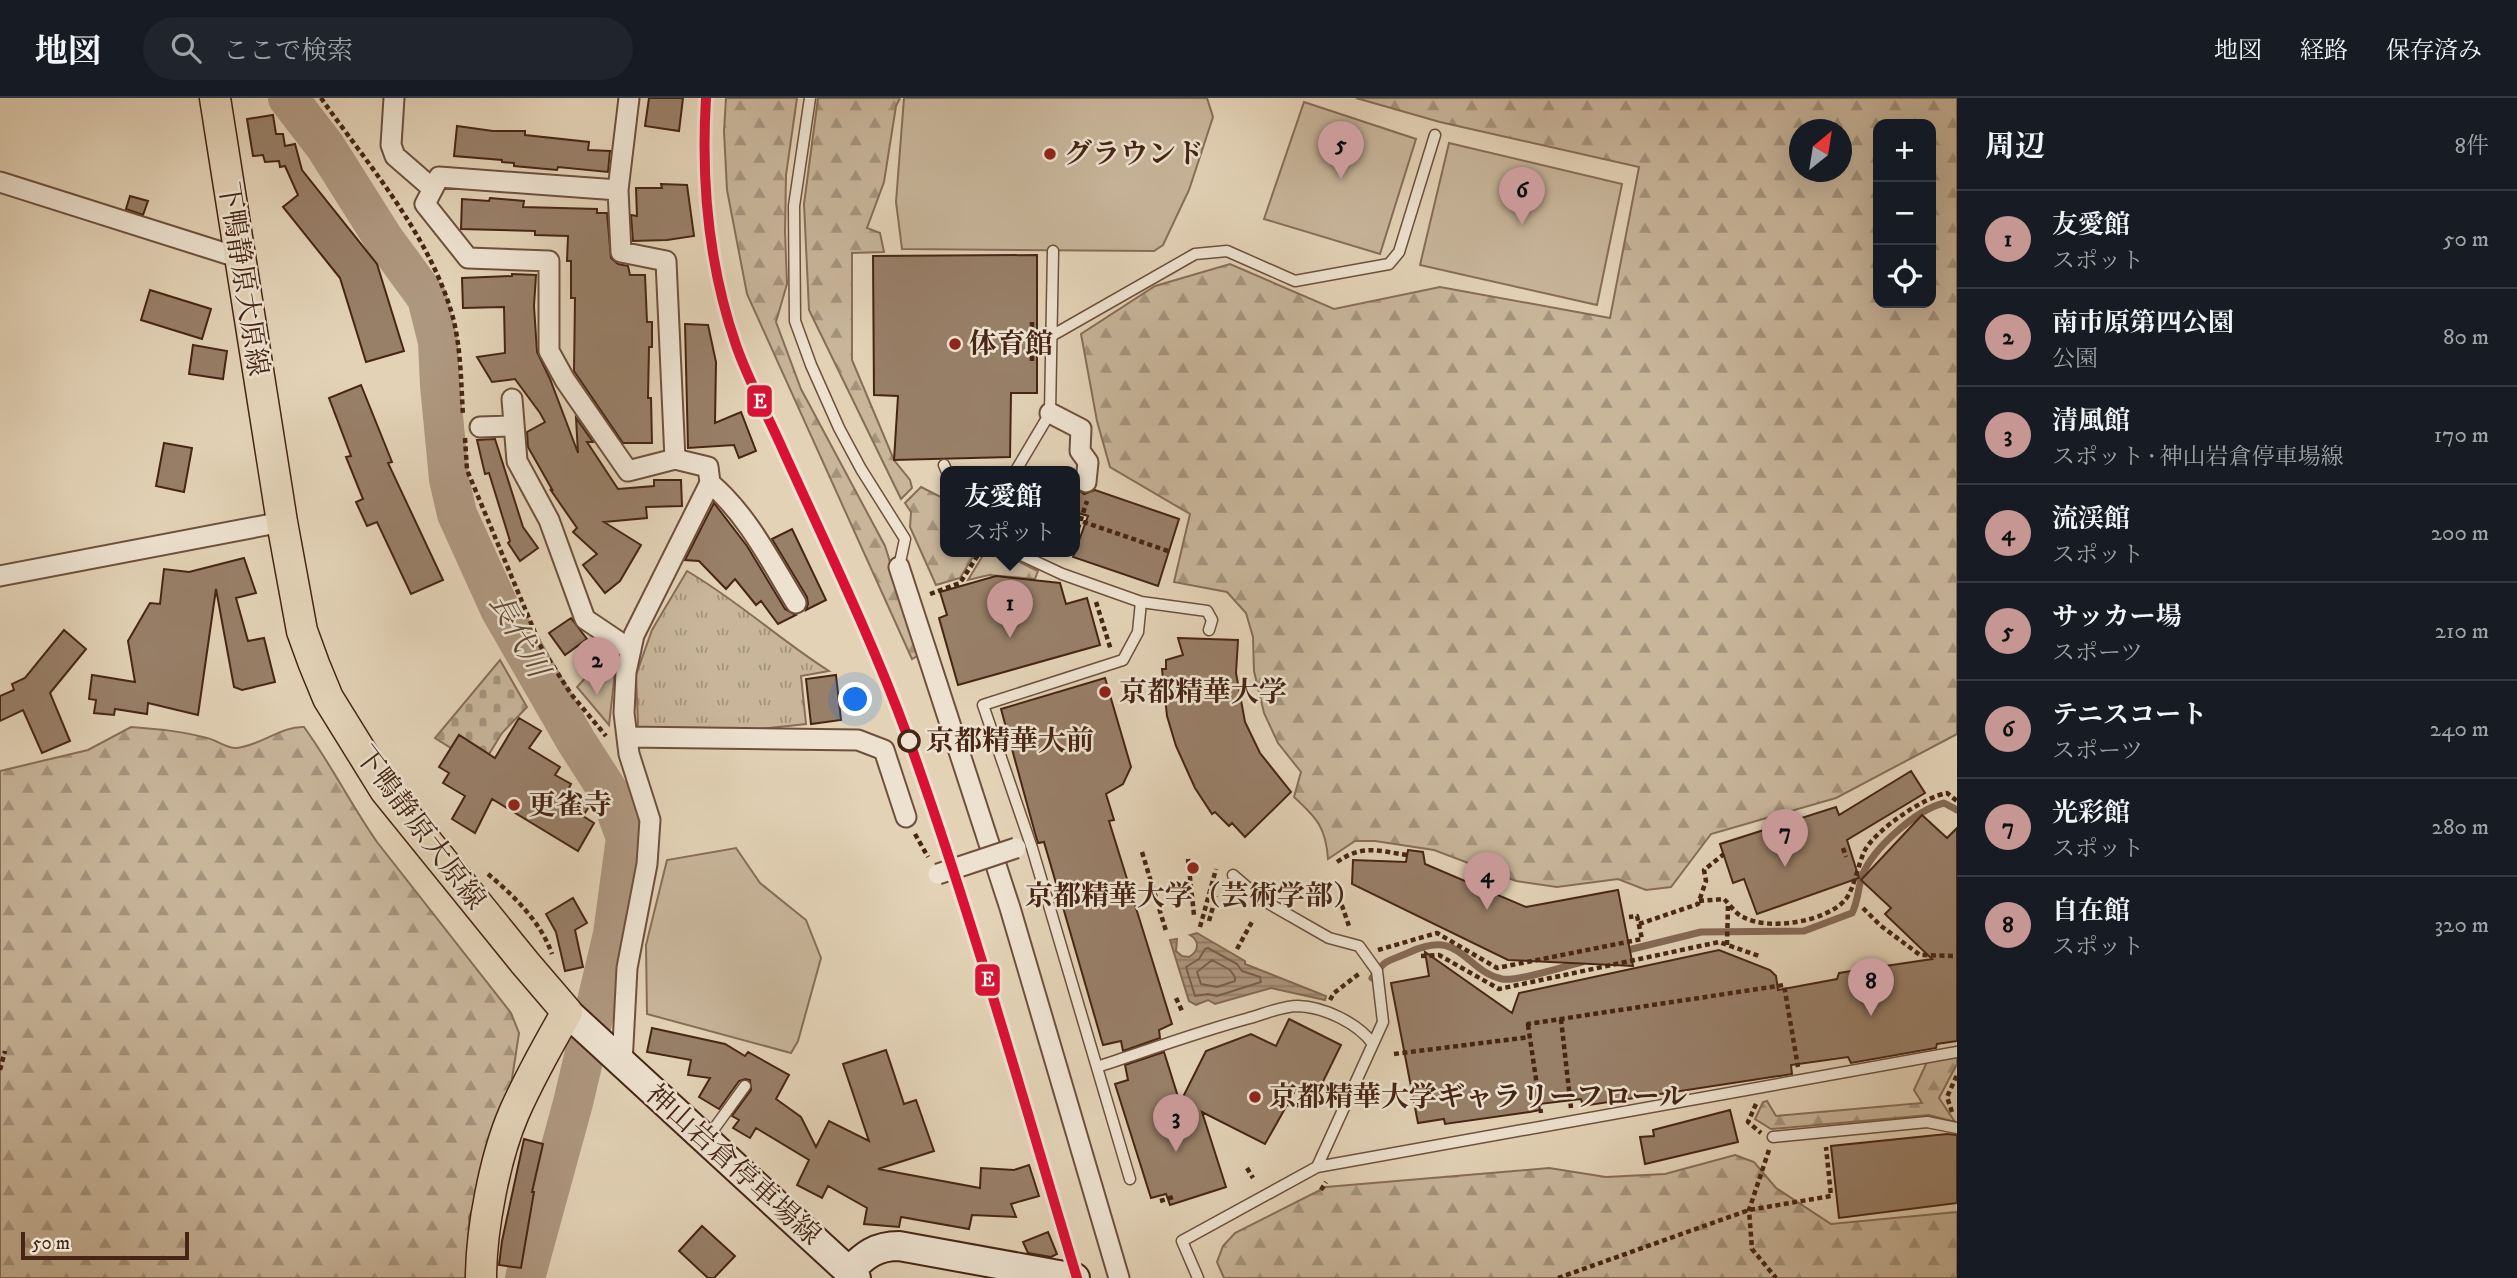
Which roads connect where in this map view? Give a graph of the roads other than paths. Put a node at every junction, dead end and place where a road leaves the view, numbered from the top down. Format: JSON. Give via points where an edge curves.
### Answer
{"nodes":[{"id":1,"x":215,"y":98,"type":"edge"},
{"id":2,"x":394,"y":98,"type":"edge"},
{"id":3,"x":629,"y":98,"type":"edge"},
{"id":4,"x":810,"y":98,"type":"edge"},
{"id":5,"x":1435,"y":135,"type":"dead end"},
{"id":6,"x":0,"y":182,"type":"edge"},
{"id":7,"x":433,"y":189,"type":"junction"},
{"id":8,"x":618,"y":190,"type":"junction"},
{"id":9,"x":1053,"y":251,"type":"dead end"},
{"id":10,"x":240,"y":258,"type":"junction"},
{"id":11,"x":1053,"y":335,"type":"junction"},
{"id":12,"x":512,"y":399,"type":"dead end"},
{"id":13,"x":1050,"y":414,"type":"junction"},
{"id":14,"x":514,"y":426,"type":"junction"},
{"id":15,"x":480,"y":428,"type":"dead end"},
{"id":16,"x":675,"y":459,"type":"junction"},
{"id":17,"x":1020,"y":466,"type":"edge"},
{"id":18,"x":710,"y":483,"type":"junction"},
{"id":19,"x":1087,"y":490,"type":"road end"},
{"id":20,"x":282,"y":522,"type":"junction"},
{"id":21,"x":1026,"y":557,"type":"edge"},
{"id":22,"x":899,"y":567,"type":"joint"},
{"id":23,"x":0,"y":576,"type":"edge"},
{"id":24,"x":1141,"y":602,"type":"junction"},
{"id":25,"x":796,"y":603,"type":"dead end"},
{"id":26,"x":1209,"y":630,"type":"dead end"},
{"id":27,"x":631,"y":650,"type":"junction"},
{"id":28,"x":627,"y":737,"type":"junction"},
{"id":29,"x":908,"y":821,"type":"road end"},
{"id":30,"x":1024,"y":847,"type":"junction"},
{"id":31,"x":938,"y":874,"type":"road end"},
{"id":32,"x":1234,"y":875,"type":"dead end"},
{"id":33,"x":572,"y":1016,"type":"junction"},
{"id":34,"x":1373,"y":1044,"type":"junction"},
{"id":35,"x":1957,"y":1052,"type":"edge"},
{"id":36,"x":617,"y":1060,"type":"junction"},
{"id":37,"x":1097,"y":1068,"type":"junction"},
{"id":38,"x":745,"y":1086,"type":"dead end"},
{"id":39,"x":1957,"y":1128,"type":"edge"},
{"id":40,"x":1773,"y":1137,"type":"road end"},
{"id":41,"x":707,"y":1139,"type":"junction"},
{"id":42,"x":1317,"y":1167,"type":"junction"},
{"id":43,"x":1130,"y":1179,"type":"dead end"},
{"id":44,"x":849,"y":1276,"type":"edge"},
{"id":45,"x":481,"y":1278,"type":"edge"},
{"id":46,"x":1075,"y":1278,"type":"edge"},
{"id":47,"x":1118,"y":1278,"type":"edge"},
{"id":48,"x":1198,"y":1278,"type":"edge"}],
"edges":[{"from":1,"to":10,"type":"main road","name":"下鴨静原大原線"},
{"from":2,"to":7,"type":"street","via":[[391,145],[395,156]]},
{"from":3,"to":8,"type":"street"},
{"from":4,"to":22,"type":"lane","via":[[794,206],[795,321],[845,439],[905,539]]},
{"from":5,"to":11,"type":"lane","via":[[1399,253],[1389,264],[1295,281],[1227,251],[1195,254]]},
{"from":6,"to":10,"type":"street"},
{"from":7,"to":8,"type":"street","via":[[439,177]]},
{"from":7,"to":16,"type":"street","via":[[425,204],[468,258],[549,261],[549,351],[628,471]]},
{"from":8,"to":16,"type":"street","via":[[621,252],[666,261]]},
{"from":9,"to":11,"type":"lane"},
{"from":10,"to":20,"type":"main road","name":"下鴨静原大原線"},
{"from":11,"to":13,"type":"lane"},
{"from":12,"to":14,"type":"street"},
{"from":13,"to":17,"type":"lane"},
{"from":13,"to":19,"type":"street","via":[[1081,429],[1080,451],[1088,462]]},
{"from":14,"to":15,"type":"street"},
{"from":14,"to":27,"type":"street","via":[[517,461],[549,520],[585,619]]},
{"from":16,"to":18,"type":"street","via":[[708,467]]},
{"from":18,"to":25,"type":"street","via":[[761,544]]},
{"from":18,"to":27,"type":"street","via":[[634,635]]},
{"from":20,"to":23,"type":"street"},
{"from":20,"to":33,"type":"main road","name":"下鴨静原大原線","via":[[302,631],[334,710],[385,790]]},
{"from":21,"to":24,"type":"lane"},
{"from":22,"to":47,"type":"street","via":[[1010,908]]},
{"from":24,"to":26,"type":"lane","via":[[1207,611],[1212,620]]},
{"from":24,"to":30,"type":"lane","via":[[1138,632],[1124,660],[983,705]]},
{"from":27,"to":28,"type":"street","via":[[624,713]]},
{"from":28,"to":29,"type":"street","via":[[858,740],[884,750]]},
{"from":28,"to":36,"type":"street","via":[[650,820]]},
{"from":30,"to":31,"type":"street","bridge":true},
{"from":30,"to":37,"type":"lane"},
{"from":32,"to":34,"type":"lane","via":[[1261,899],[1329,938],[1359,946],[1377,971],[1383,1022]]},
{"from":33,"to":36,"type":"main road","name":"神山岩倉停車場線"},
{"from":33,"to":45,"type":"main road","via":[[513,1115],[494,1181]]},
{"from":34,"to":37,"type":"lane","via":[[1358,1028],[1323,1011],[1288,1007]]},
{"from":34,"to":42,"type":"lane"},
{"from":35,"to":42,"type":"lane"},
{"from":36,"to":41,"type":"main road","name":"神山岩倉停車場線"},
{"from":37,"to":43,"type":"lane"},
{"from":38,"to":41,"type":"lane"},
{"from":39,"to":40,"type":"lane","via":[[1927,1122]]},
{"from":41,"to":44,"type":"main road","name":"神山岩倉停車場線"},
{"from":42,"to":48,"type":"lane","via":[[1182,1241]]},
{"from":44,"to":46,"type":"main road","name":"神山岩倉停車場線","via":[[864,1256],[885,1246],[899,1246]]}]}
